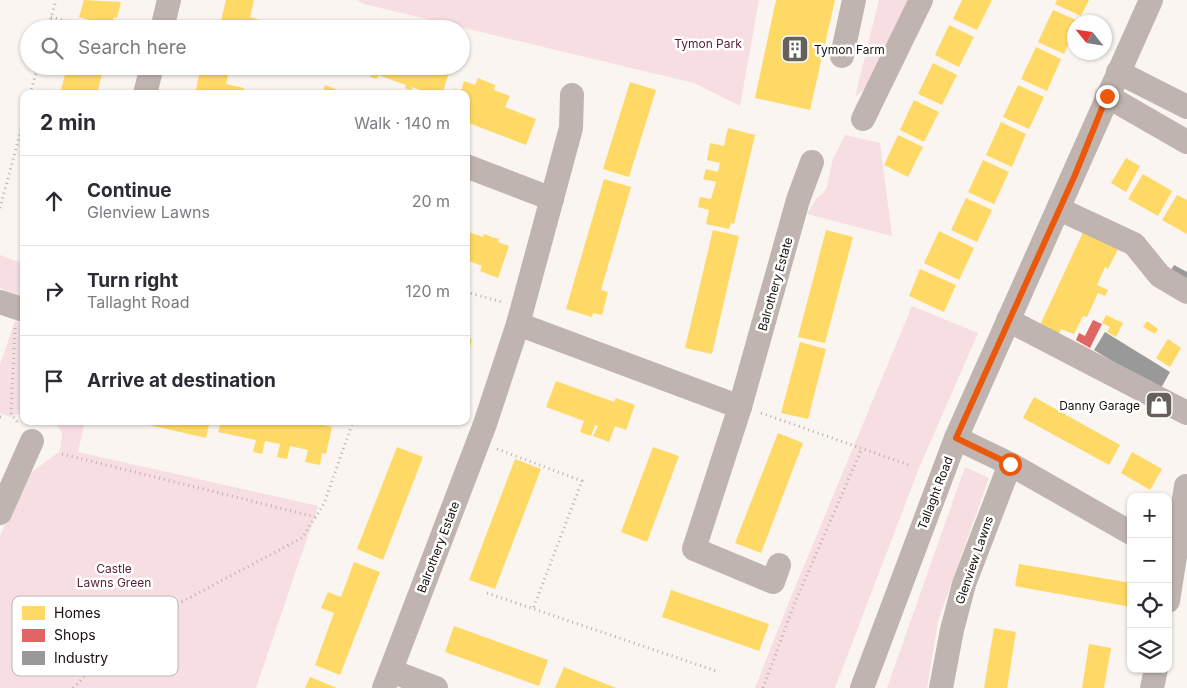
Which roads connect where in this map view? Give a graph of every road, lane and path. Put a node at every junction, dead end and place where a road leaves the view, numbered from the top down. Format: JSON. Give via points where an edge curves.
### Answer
{"nodes":[{"id":1,"x":56,"y":0,"type":"edge"},
{"id":2,"x":170,"y":0,"type":"edge"},
{"id":3,"x":854,"y":0,"type":"edge"},
{"id":4,"x":920,"y":0,"type":"edge"},
{"id":5,"x":1151,"y":0,"type":"edge"},
{"id":6,"x":51,"y":17,"type":"junction"},
{"id":7,"x":50,"y":20,"type":"edge"},
{"id":8,"x":62,"y":20,"type":"edge"},
{"id":9,"x":164,"y":20,"type":"edge"},
{"id":10,"x":842,"y":56,"type":"dead end"},
{"id":11,"x":1118,"y":72,"type":"junction"},
{"id":12,"x":35,"y":75,"type":"edge"},
{"id":13,"x":150,"y":75,"type":"edge"},
{"id":14,"x":31,"y":90,"type":"edge"},
{"id":15,"x":146,"y":90,"type":"edge"},
{"id":16,"x":572,"y":95,"type":"dead end"},
{"id":17,"x":1107,"y":96,"type":"junction"},
{"id":18,"x":1187,"y":107,"type":"edge"},
{"id":19,"x":863,"y":119,"type":"dead end"},
{"id":20,"x":20,"y":141,"type":"edge"},
{"id":21,"x":1187,"y":142,"type":"edge"},
{"id":22,"x":812,"y":162,"type":"dead end"},
{"id":23,"x":470,"y":168,"type":"edge"},
{"id":24,"x":552,"y":199,"type":"junction"},
{"id":25,"x":0,"y":208,"type":"edge"},
{"id":26,"x":1059,"y":210,"type":"junction"},
{"id":27,"x":1187,"y":292,"type":"edge"},
{"id":28,"x":470,"y":293,"type":"edge"},
{"id":29,"x":0,"y":302,"type":"edge"},
{"id":30,"x":502,"y":302,"type":"dead end"},
{"id":31,"x":19,"y":319,"type":"edge"},
{"id":32,"x":1008,"y":320,"type":"junction"},
{"id":33,"x":518,"y":324,"type":"junction"},
{"id":34,"x":747,"y":409,"type":"junction"},
{"id":35,"x":1187,"y":413,"type":"edge"},
{"id":36,"x":0,"y":417,"type":"edge"},
{"id":37,"x":4,"y":418,"type":"dead end"},
{"id":38,"x":476,"y":422,"type":"edge"},
{"id":39,"x":353,"y":425,"type":"edge"},
{"id":40,"x":956,"y":438,"type":"junction"},
{"id":41,"x":32,"y":441,"type":"joint"},
{"id":42,"x":492,"y":447,"type":"dead end"},
{"id":43,"x":862,"y":448,"type":"junction"},
{"id":44,"x":62,"y":454,"type":"dead end"},
{"id":45,"x":909,"y":464,"type":"dead end"},
{"id":46,"x":1010,"y":464,"type":"junction"},
{"id":47,"x":1186,"y":486,"type":"edge"},
{"id":48,"x":0,"y":513,"type":"edge"},
{"id":49,"x":316,"y":517,"type":"junction"},
{"id":50,"x":1127,"y":531,"type":"edge"},
{"id":51,"x":1172,"y":552,"type":"edge"},
{"id":52,"x":780,"y":565,"type":"dead end"},
{"id":53,"x":487,"y":593,"type":"dead end"},
{"id":54,"x":178,"y":604,"type":"edge"},
{"id":55,"x":533,"y":609,"type":"junction"},
{"id":56,"x":719,"y":672,"type":"dead end"},
{"id":57,"x":1155,"y":673,"type":"edge"},
{"id":58,"x":85,"y":676,"type":"edge"},
{"id":59,"x":388,"y":679,"type":"edge"},
{"id":60,"x":73,"y":688,"type":"edge"},
{"id":61,"x":436,"y":688,"type":"edge"},
{"id":62,"x":763,"y":688,"type":"edge"},
{"id":63,"x":862,"y":688,"type":"edge"},
{"id":64,"x":942,"y":688,"type":"edge"},
{"id":65,"x":1152,"y":688,"type":"edge"}],
"edges":[{"from":1,"to":6,"type":"path"},
{"from":2,"to":9,"type":"street"},
{"from":3,"to":10,"type":"street"},
{"from":4,"to":19,"type":"street"},
{"from":5,"to":11,"type":"street","name":"Tallaght Road"},
{"from":6,"to":7,"type":"path"},
{"from":6,"to":8,"type":"path"},
{"from":11,"to":17,"type":"street","name":"Tallaght Road"},
{"from":11,"to":18,"type":"street"},
{"from":12,"to":14,"type":"path"},
{"from":13,"to":15,"type":"street"},
{"from":16,"to":24,"type":"street","name":"Balrothery Estate","via":[[571,128]]},
{"from":17,"to":21,"type":"street"},
{"from":17,"to":26,"type":"street","name":"Tallaght Road"},
{"from":20,"to":25,"type":"path"},
{"from":22,"to":34,"type":"street","name":"Balrothery Estate","via":[[798,200]]},
{"from":23,"to":24,"type":"street"},
{"from":24,"to":33,"type":"street","name":"Balrothery Estate"},
{"from":26,"to":27,"type":"street","via":[[1134,244],[1160,276]]},
{"from":26,"to":32,"type":"street","name":"Tallaght Road"},
{"from":28,"to":30,"type":"path"},
{"from":29,"to":31,"type":"street"},
{"from":31,"to":41,"type":"path","via":[[11,414]]},
{"from":32,"to":35,"type":"street"},
{"from":32,"to":40,"type":"street","name":"Tallaght Road"},
{"from":33,"to":34,"type":"street"},
{"from":33,"to":38,"type":"street","name":"Balrothery Estate"},
{"from":34,"to":43,"type":"path"},
{"from":34,"to":52,"type":"street","name":"Balrothery Estate","via":[[694,548],[773,582]]},
{"from":36,"to":37,"type":"path"},
{"from":38,"to":59,"type":"street","name":"Balrothery Estate"},
{"from":39,"to":49,"type":"path","via":[[324,504]]},
{"from":40,"to":46,"type":"street"},
{"from":40,"to":63,"type":"street","name":"Tallaght Road"},
{"from":41,"to":48,"type":"street"},
{"from":42,"to":55,"type":"path","via":[[582,481]]},
{"from":43,"to":45,"type":"path"},
{"from":43,"to":62,"type":"path","via":[[794,605]]},
{"from":44,"to":49,"type":"path"},
{"from":46,"to":50,"type":"street"},
{"from":46,"to":64,"type":"street","name":"Glenview Lawns","via":[[964,584]]},
{"from":47,"to":51,"type":"street"},
{"from":49,"to":54,"type":"path","via":[[302,538]]},
{"from":53,"to":55,"type":"path"},
{"from":55,"to":56,"type":"path"},
{"from":57,"to":65,"type":"street"},
{"from":58,"to":60,"type":"path"},
{"from":59,"to":61,"type":"street","name":"Balrothery Estate"}]}
